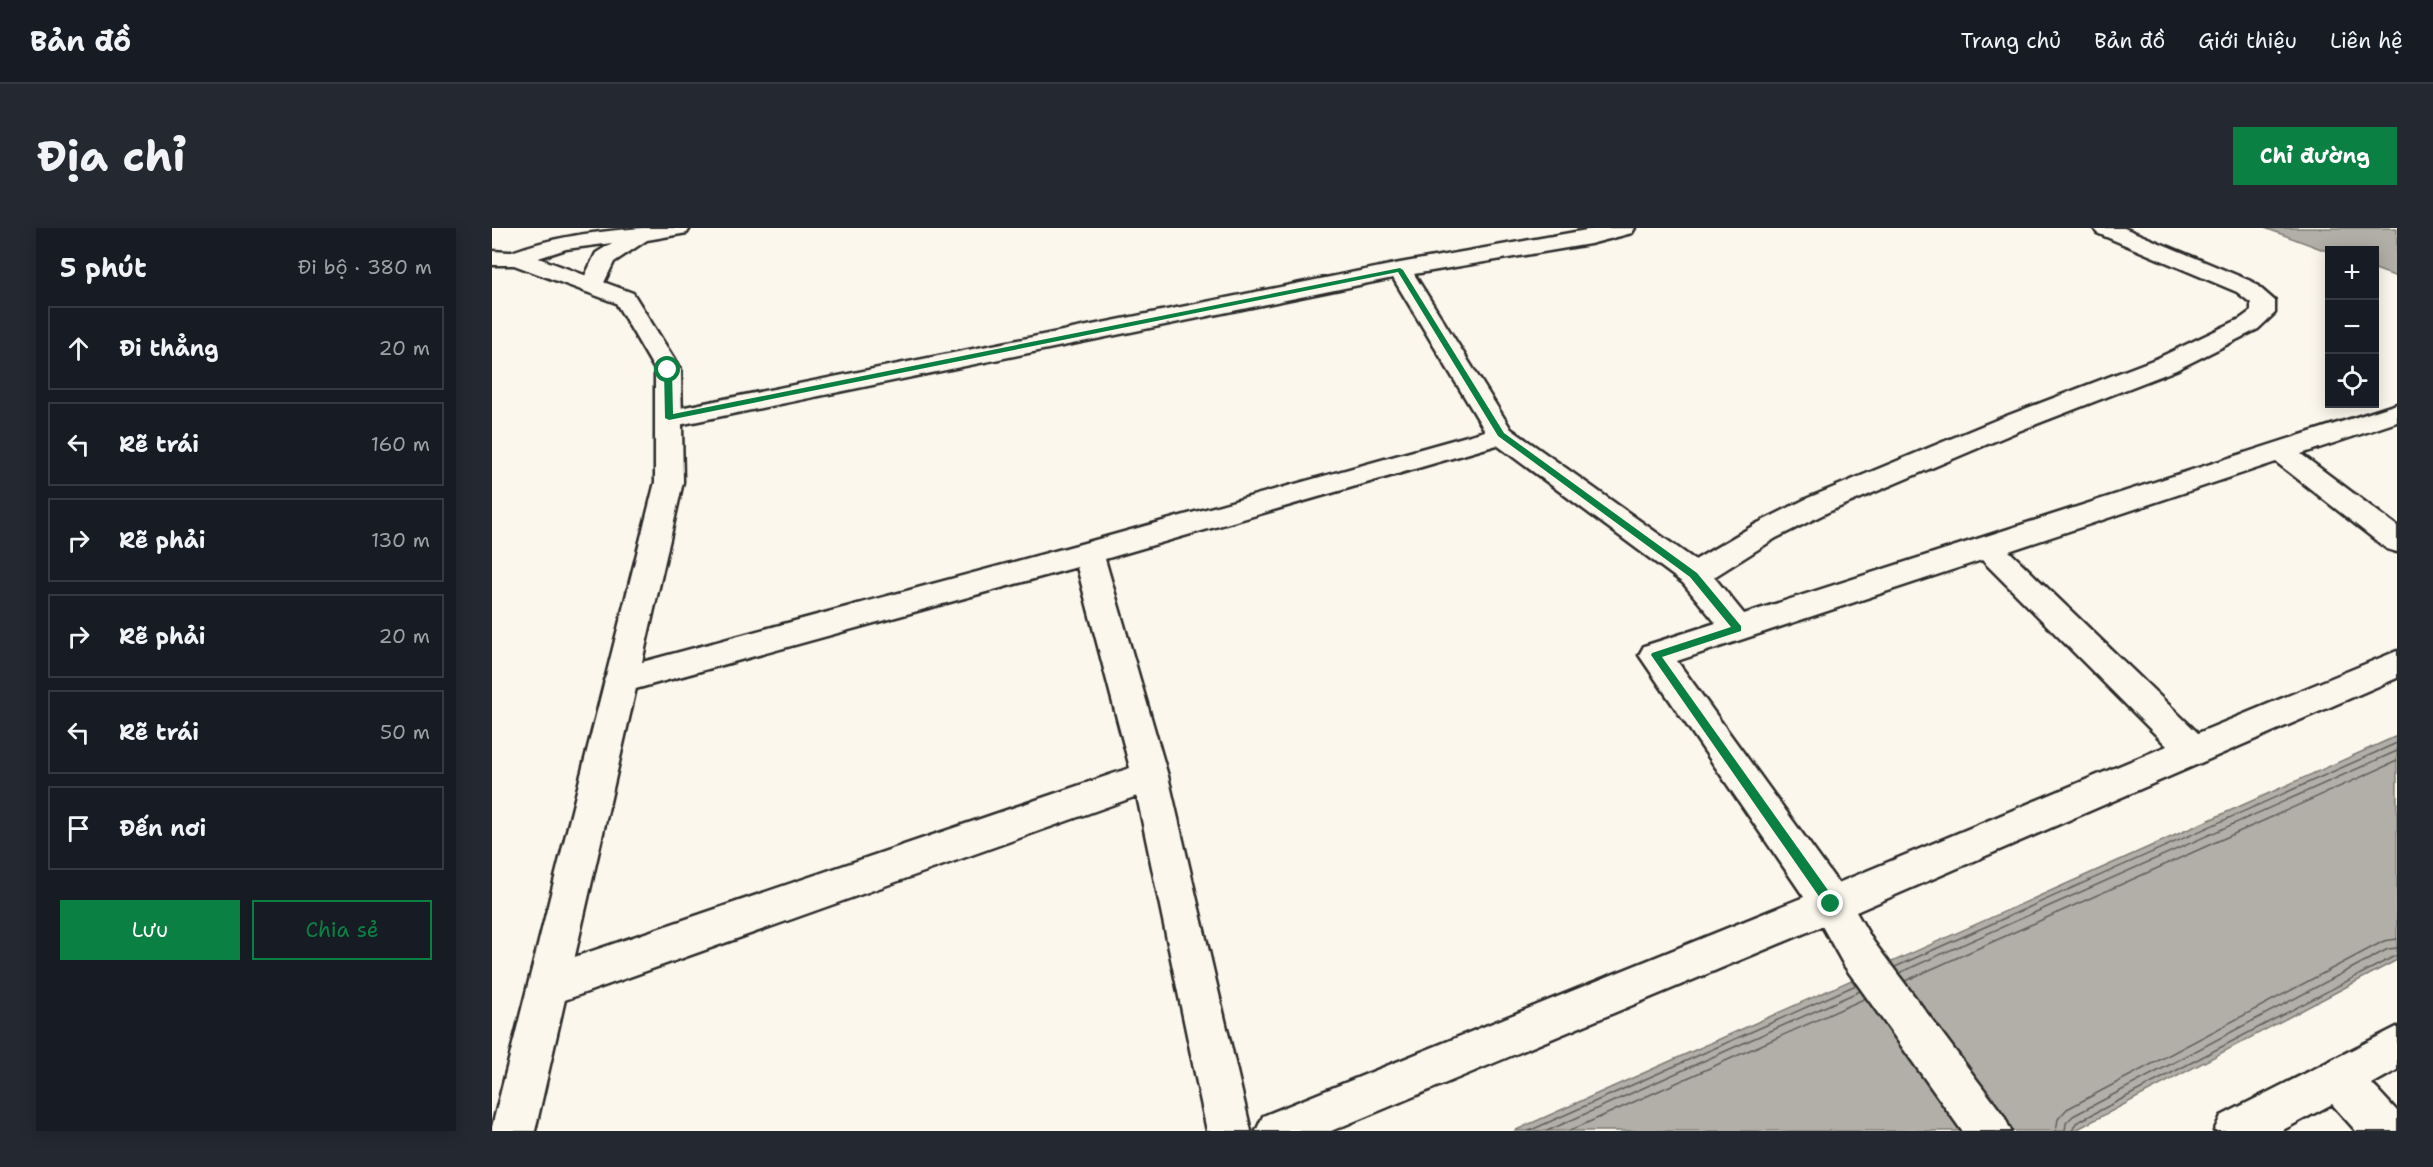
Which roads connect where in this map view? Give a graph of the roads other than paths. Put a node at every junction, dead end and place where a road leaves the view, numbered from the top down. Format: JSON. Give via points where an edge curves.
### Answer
{"nodes":[{"id":1,"x":679,"y":228,"type":"edge"},
{"id":2,"x":1624,"y":228,"type":"edge"},
{"id":3,"x":2105,"y":228,"type":"edge"},
{"id":4,"x":640,"y":235,"type":"junction"},
{"id":5,"x":504,"y":258,"type":"edge"},
{"id":6,"x":1400,"y":270,"type":"junction"},
{"id":7,"x":592,"y":286,"type":"junction"},
{"id":8,"x":2397,"y":413,"type":"edge"},
{"id":9,"x":669,"y":418,"type":"junction"},
{"id":10,"x":1501,"y":435,"type":"junction"},
{"id":11,"x":2279,"y":451,"type":"junction"},
{"id":12,"x":2397,"y":541,"type":"edge"},
{"id":13,"x":1987,"y":547,"type":"junction"},
{"id":14,"x":1088,"y":553,"type":"junction"},
{"id":15,"x":1694,"y":575,"type":"junction"},
{"id":16,"x":1738,"y":628,"type":"junction"},
{"id":17,"x":2397,"y":664,"type":"edge"},
{"id":18,"x":621,"y":680,"type":"junction"},
{"id":19,"x":2193,"y":750,"type":"junction"},
{"id":20,"x":1150,"y":776,"type":"junction"},
{"id":21,"x":1831,"y":904,"type":"junction"},
{"id":22,"x":548,"y":986,"type":"junction"},
{"id":23,"x":2397,"y":1048,"type":"edge"},
{"id":24,"x":2338,"y":1079,"type":"junction"},
{"id":25,"x":513,"y":1131,"type":"edge"},
{"id":26,"x":1229,"y":1131,"type":"edge"},
{"id":27,"x":1278,"y":1131,"type":"edge"},
{"id":28,"x":1989,"y":1131,"type":"edge"},
{"id":29,"x":2236,"y":1131,"type":"edge"},
{"id":30,"x":2386,"y":1131,"type":"edge"}],
"edges":[{"from":1,"to":4,"type":"street"},
{"from":2,"to":6,"type":"street"},
{"from":3,"to":15,"type":"street","via":[[2245,287],[2263,301],[2263,313],[2249,324],[2167,364],[1818,505]]},
{"from":4,"to":5,"type":"street","via":[[600,236]]},
{"from":4,"to":7,"type":"street","via":[[604,258]]},
{"from":5,"to":7,"type":"street"},
{"from":6,"to":9,"type":"street"},
{"from":6,"to":10,"type":"street"},
{"from":7,"to":9,"type":"street","via":[[626,298],[668,370]]},
{"from":8,"to":11,"type":"street"},
{"from":9,"to":18,"type":"street","via":[[669,482]]},
{"from":10,"to":14,"type":"street"},
{"from":10,"to":15,"type":"street"},
{"from":11,"to":12,"type":"street"},
{"from":11,"to":13,"type":"street"},
{"from":13,"to":16,"type":"street"},
{"from":13,"to":19,"type":"street"},
{"from":14,"to":18,"type":"street"},
{"from":14,"to":20,"type":"street"},
{"from":15,"to":16,"type":"street"},
{"from":16,"to":21,"type":"street","via":[[1656,655]]},
{"from":17,"to":19,"type":"street"},
{"from":18,"to":22,"type":"street"},
{"from":19,"to":21,"type":"street"},
{"from":20,"to":22,"type":"street"},
{"from":20,"to":26,"type":"street"},
{"from":21,"to":27,"type":"street"},
{"from":21,"to":28,"type":"street","via":[[1859,954]]},
{"from":22,"to":25,"type":"street"},
{"from":23,"to":24,"type":"street"},
{"from":24,"to":29,"type":"street"},
{"from":24,"to":30,"type":"street"}]}
